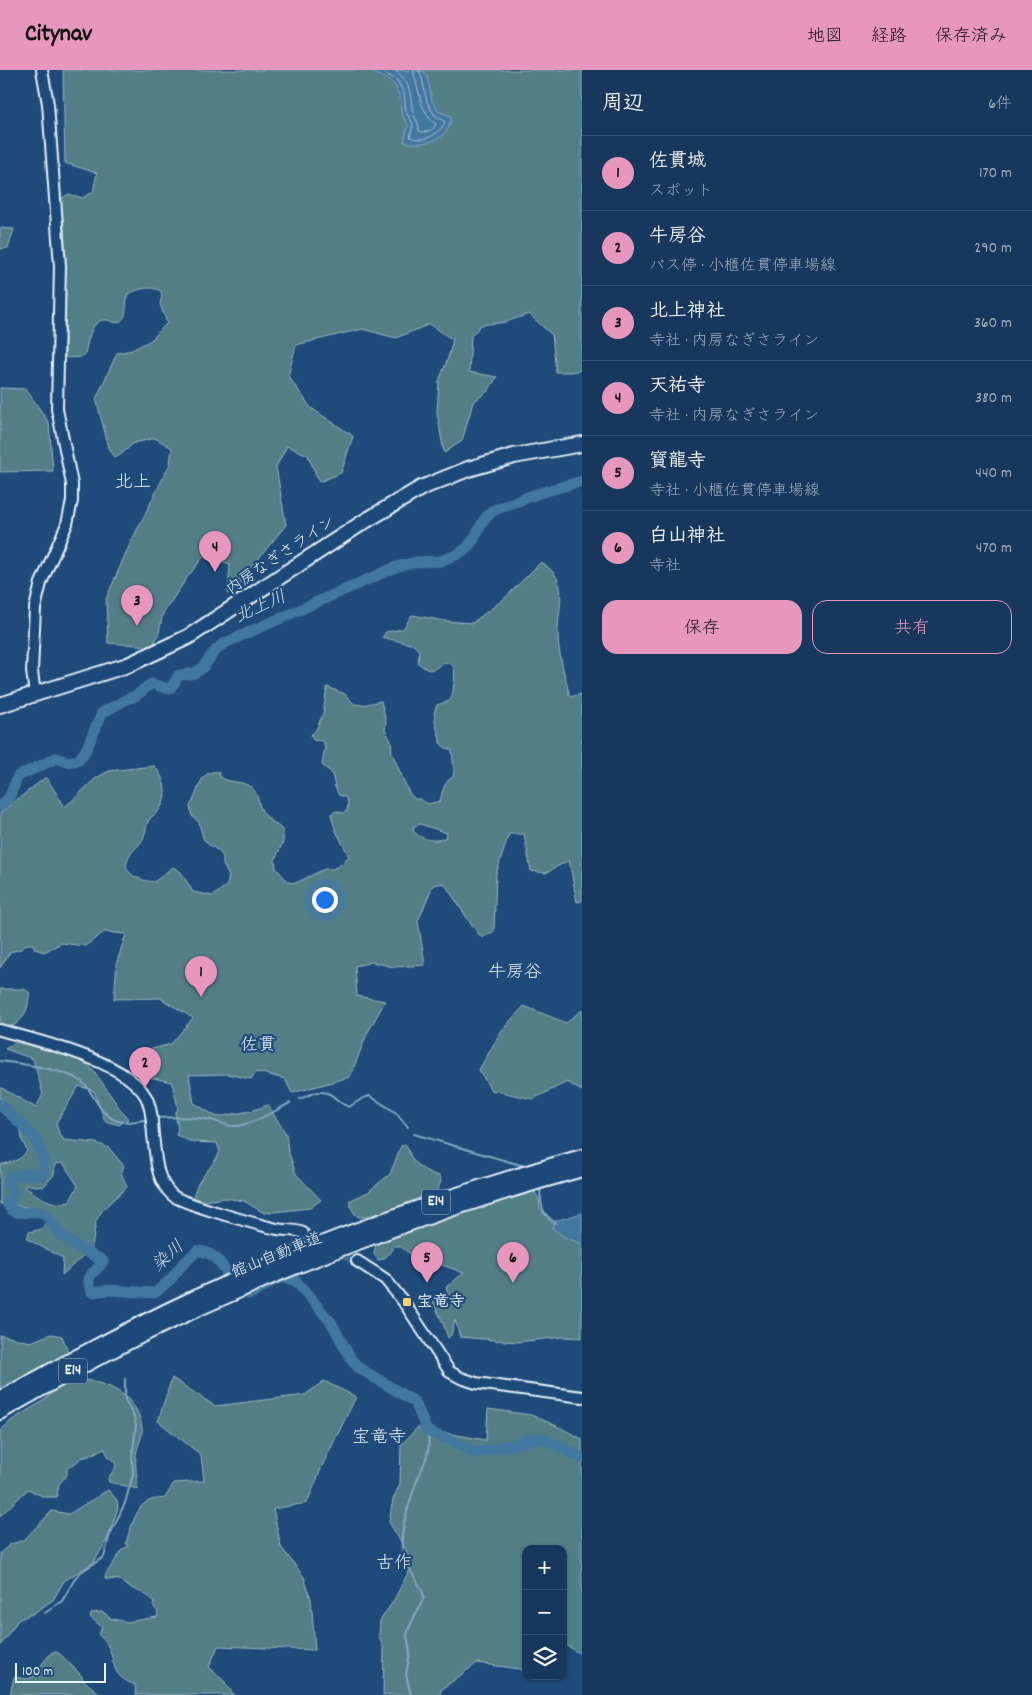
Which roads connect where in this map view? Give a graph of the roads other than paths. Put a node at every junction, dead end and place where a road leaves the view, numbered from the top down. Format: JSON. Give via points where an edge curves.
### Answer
{"nodes":[{"id":1,"x":42,"y":70,"type":"edge"},
{"id":2,"x":582,"y":444,"type":"edge"},
{"id":3,"x":35,"y":695,"type":"junction"},
{"id":4,"x":0,"y":706,"type":"edge"},
{"id":5,"x":0,"y":1030,"type":"edge"},
{"id":6,"x":582,"y":1157,"type":"edge"},
{"id":7,"x":582,"y":1169,"type":"edge"},
{"id":8,"x":303,"y":1233,"type":"tunnel mouth"},
{"id":9,"x":295,"y":1260,"type":"junction"},
{"id":10,"x":357,"y":1261,"type":"tunnel mouth"},
{"id":11,"x":146,"y":1328,"type":"junction"},
{"id":12,"x":582,"y":1396,"type":"edge"},
{"id":13,"x":0,"y":1399,"type":"edge"},
{"id":14,"x":0,"y":1412,"type":"edge"}],
"edges":[{"from":1,"to":3,"type":"main road","via":[[48,104],[60,266],[57,409],[72,484],[72,501],[67,524],[41,583],[35,608],[32,671]]},
{"from":2,"to":3,"type":"highway","name":"内房なぎさライン","via":[[514,456],[468,469],[421,488],[188,637],[128,665]]},
{"from":3,"to":4,"type":"highway","name":"内房なぎさライン"},
{"from":5,"to":8,"type":"main road","via":[[71,1050],[125,1076],[136,1085],[146,1097],[150,1111],[161,1182],[173,1196],[278,1229]]},
{"from":6,"to":9,"type":"highway","name":"館山自動車道","number":"E14","via":[[418,1208]]},
{"from":7,"to":9,"type":"highway","name":"館山自動車道","number":"E14"},
{"from":9,"to":11,"type":"highway","name":"館山自動車道","number":"E14"},
{"from":10,"to":12,"type":"main road","via":[[384,1279],[403,1301],[450,1372],[460,1378],[476,1383]]},
{"from":11,"to":13,"type":"highway","name":"館山自動車道","number":"E14"},
{"from":11,"to":14,"type":"highway","name":"館山自動車道","number":"E14"}]}
